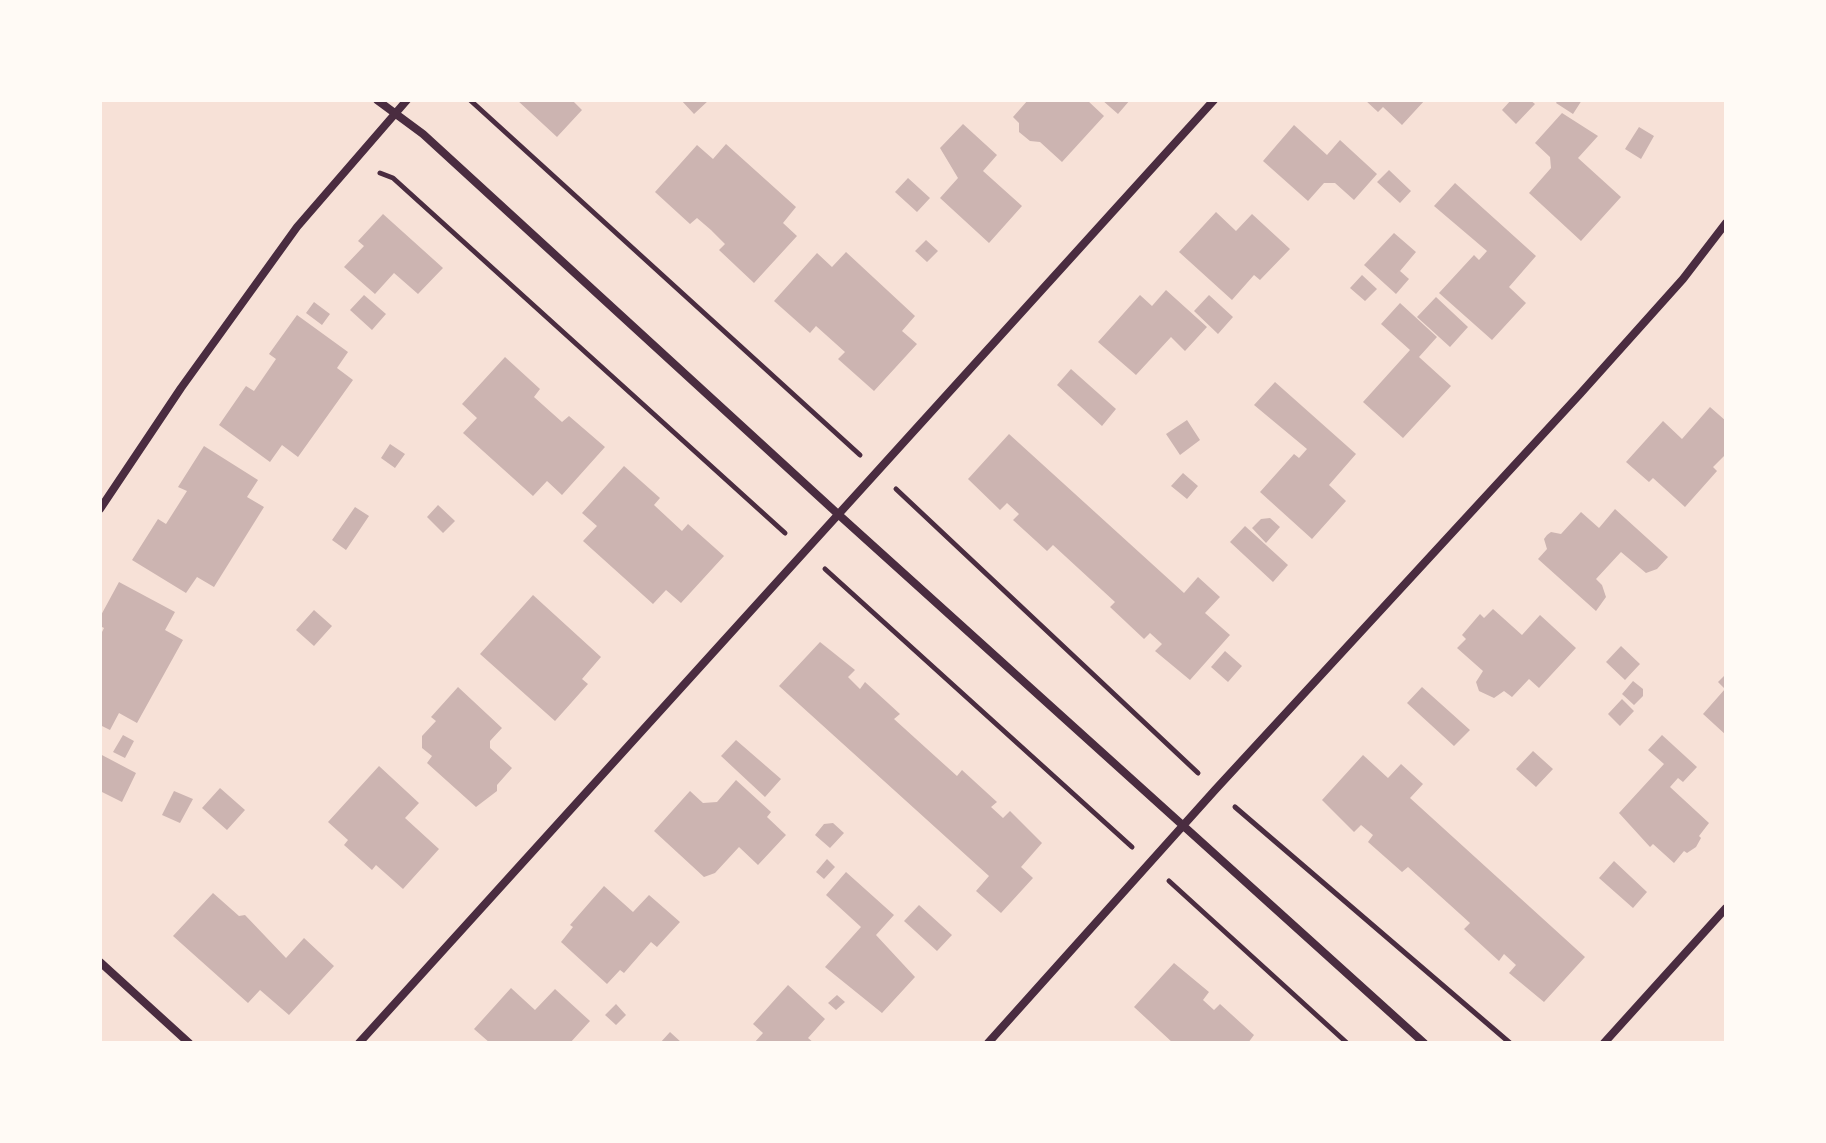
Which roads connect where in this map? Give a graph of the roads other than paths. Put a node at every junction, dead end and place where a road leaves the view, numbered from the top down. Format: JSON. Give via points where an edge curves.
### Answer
{"nodes":[{"id":1,"x":377,"y":100,"type":"edge"},
{"id":2,"x":407,"y":100,"type":"edge"},
{"id":3,"x":1214,"y":100,"type":"edge"},
{"id":4,"x":392,"y":115,"type":"junction"},
{"id":5,"x":1726,"y":223,"type":"edge"},
{"id":6,"x":100,"y":509,"type":"edge"},
{"id":7,"x":839,"y":515,"type":"junction"},
{"id":8,"x":1183,"y":825,"type":"junction"},
{"id":9,"x":1726,"y":908,"type":"edge"},
{"id":10,"x":100,"y":962,"type":"edge"},
{"id":11,"x":189,"y":1043,"type":"edge"},
{"id":12,"x":359,"y":1043,"type":"edge"},
{"id":13,"x":988,"y":1043,"type":"edge"},
{"id":14,"x":1424,"y":1043,"type":"edge"},
{"id":15,"x":1604,"y":1043,"type":"edge"}],
"edges":[{"from":1,"to":4,"type":"street"},
{"from":2,"to":4,"type":"street"},
{"from":3,"to":7,"type":"street"},
{"from":4,"to":6,"type":"street","via":[[297,227]]},
{"from":4,"to":7,"type":"street","via":[[423,134]]},
{"from":5,"to":8,"type":"street","via":[[1569,406]]},
{"from":7,"to":8,"type":"street"},
{"from":7,"to":12,"type":"street"},
{"from":8,"to":13,"type":"street"},
{"from":8,"to":14,"type":"street"},
{"from":9,"to":15,"type":"street"},
{"from":10,"to":11,"type":"street"}]}
